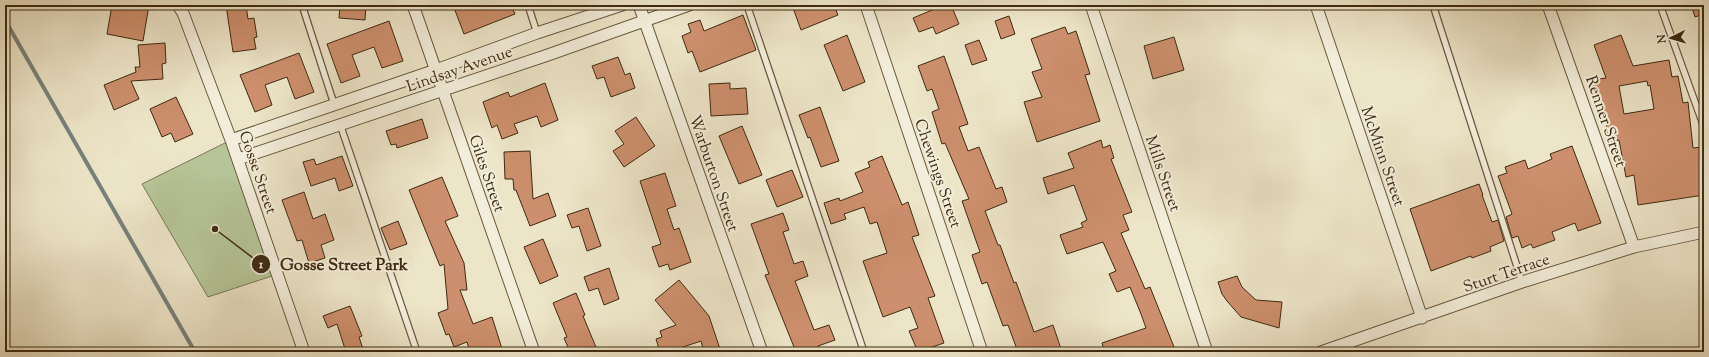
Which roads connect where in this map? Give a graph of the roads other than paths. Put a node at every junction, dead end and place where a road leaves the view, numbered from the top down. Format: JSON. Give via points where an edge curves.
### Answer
{"nodes":[{"id":1,"x":178,"y":5,"type":"edge"},
{"id":2,"x":302,"y":5,"type":"edge"},
{"id":3,"x":414,"y":5,"type":"edge"},
{"id":4,"x":528,"y":5,"type":"edge"},
{"id":5,"x":622,"y":5,"type":"edge"},
{"id":6,"x":639,"y":5,"type":"edge"},
{"id":7,"x":689,"y":5,"type":"edge"},
{"id":8,"x":747,"y":5,"type":"edge"},
{"id":9,"x":866,"y":5,"type":"edge"},
{"id":10,"x":1091,"y":5,"type":"edge"},
{"id":11,"x":1316,"y":5,"type":"edge"},
{"id":12,"x":1433,"y":5,"type":"edge"},
{"id":13,"x":1548,"y":5,"type":"edge"},
{"id":14,"x":1660,"y":5,"type":"edge"},
{"id":15,"x":644,"y":20,"type":"junction"},
{"id":16,"x":537,"y":33,"type":"junction"},
{"id":17,"x":436,"y":70,"type":"junction"},
{"id":18,"x":442,"y":90,"type":"junction"},
{"id":19,"x":334,"y":104,"type":"junction"},
{"id":20,"x":340,"y":124,"type":"junction"},
{"id":21,"x":1704,"y":127,"type":"edge"},
{"id":22,"x":231,"y":140,"type":"junction"},
{"id":23,"x":238,"y":159,"type":"junction"},
{"id":24,"x":1704,"y":232,"type":"edge"},
{"id":25,"x":1634,"y":248,"type":"junction"},
{"id":26,"x":1522,"y":282,"type":"junction"},
{"id":27,"x":1422,"y":318,"type":"junction"},
{"id":28,"x":304,"y":352,"type":"edge"},
{"id":29,"x":417,"y":352,"type":"edge"},
{"id":30,"x":534,"y":352,"type":"edge"},
{"id":31,"x":762,"y":352,"type":"edge"},
{"id":32,"x":864,"y":352,"type":"edge"},
{"id":33,"x":982,"y":352,"type":"edge"},
{"id":34,"x":1207,"y":352,"type":"edge"},
{"id":35,"x":1321,"y":352,"type":"edge"}],
"edges":[{"from":1,"to":22,"type":"street","name":"Gosse Street"},
{"from":2,"to":19,"type":"lane"},
{"from":3,"to":17,"type":"street","name":"Giles Street"},
{"from":4,"to":16,"type":"lane"},
{"from":5,"to":16,"type":"street","name":"Lindsay Avenue"},
{"from":6,"to":15,"type":"street","name":"Warburton Street"},
{"from":7,"to":15,"type":"street","name":"Lindsay Avenue"},
{"from":8,"to":32,"type":"lane"},
{"from":9,"to":33,"type":"street","name":"Chewings Street"},
{"from":10,"to":34,"type":"street","name":"Mills Street"},
{"from":11,"to":27,"type":"street","name":"McMinn Street"},
{"from":12,"to":26,"type":"lane"},
{"from":13,"to":25,"type":"street","name":"Renner Street"},
{"from":14,"to":21,"type":"lane"},
{"from":15,"to":18,"type":"street","name":"Lindsay Avenue"},
{"from":15,"to":31,"type":"street","name":"Warburton Street"},
{"from":16,"to":17,"type":"street","name":"Lindsay Avenue"},
{"from":17,"to":18,"type":"street","name":"Giles Street"},
{"from":17,"to":19,"type":"street","name":"Lindsay Avenue"},
{"from":18,"to":20,"type":"street","name":"Lindsay Avenue"},
{"from":18,"to":30,"type":"street","name":"Giles Street"},
{"from":19,"to":22,"type":"street","name":"Lindsay Avenue"},
{"from":20,"to":23,"type":"street","name":"Lindsay Avenue"},
{"from":20,"to":29,"type":"lane"},
{"from":22,"to":23,"type":"street","name":"Gosse Street"},
{"from":23,"to":28,"type":"street","name":"Gosse Street"},
{"from":24,"to":25,"type":"street","name":"Sturt Terrace"},
{"from":25,"to":26,"type":"street","name":"Sturt Terrace"},
{"from":26,"to":27,"type":"street","name":"Sturt Terrace"},
{"from":27,"to":35,"type":"street","name":"Sturt Terrace"}]}
